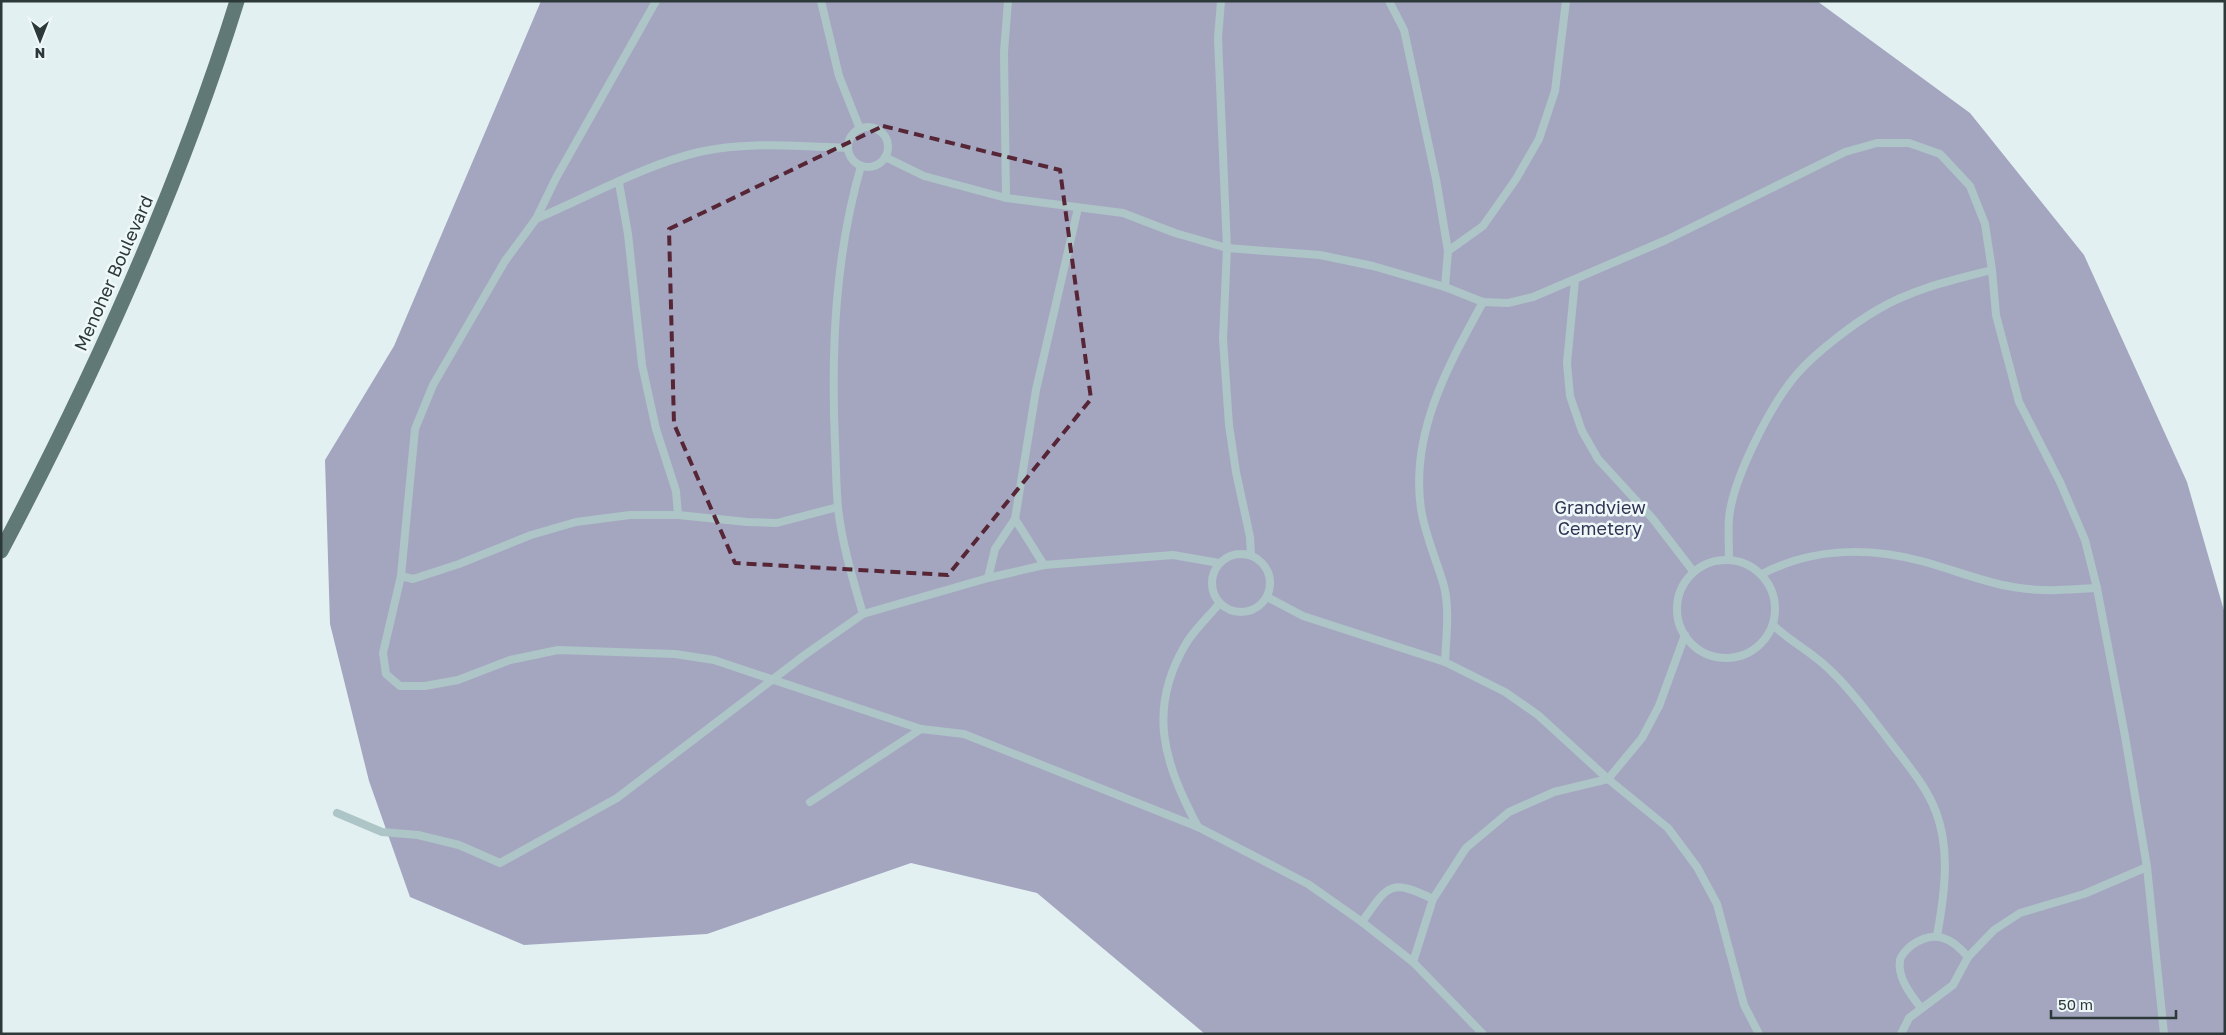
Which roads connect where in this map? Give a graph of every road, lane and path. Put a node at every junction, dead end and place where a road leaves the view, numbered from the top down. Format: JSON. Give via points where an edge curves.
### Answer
{"nodes":[{"id":1,"x":237,"y":1,"type":"edge"},
{"id":2,"x":656,"y":1,"type":"edge"},
{"id":3,"x":822,"y":1,"type":"edge"},
{"id":4,"x":1008,"y":1,"type":"edge"},
{"id":5,"x":1221,"y":1,"type":"edge"},
{"id":6,"x":1389,"y":1,"type":"edge"},
{"id":7,"x":1566,"y":1,"type":"edge"},
{"id":8,"x":860,"y":129,"type":"junction"},
{"id":9,"x":848,"y":148,"type":"junction"},
{"id":10,"x":885,"y":157,"type":"junction"},
{"id":11,"x":861,"y":166,"type":"junction"},
{"id":12,"x":619,"y":183,"type":"junction"},
{"id":13,"x":1006,"y":198,"type":"junction"},
{"id":14,"x":1078,"y":208,"type":"junction"},
{"id":15,"x":536,"y":219,"type":"junction"},
{"id":16,"x":1227,"y":248,"type":"junction"},
{"id":17,"x":1448,"y":252,"type":"junction"},
{"id":18,"x":1992,"y":270,"type":"junction"},
{"id":19,"x":1575,"y":280,"type":"junction"},
{"id":20,"x":1445,"y":287,"type":"junction"},
{"id":21,"x":1483,"y":302,"type":"junction"},
{"id":22,"x":838,"y":508,"type":"junction"},
{"id":23,"x":678,"y":515,"type":"junction"},
{"id":24,"x":1015,"y":520,"type":"junction"},
{"id":25,"x":1,"y":551,"type":"edge"},
{"id":26,"x":1251,"y":555,"type":"junction"},
{"id":27,"x":1729,"y":560,"type":"junction"},
{"id":28,"x":1219,"y":563,"type":"junction"},
{"id":29,"x":1044,"y":565,"type":"junction"},
{"id":30,"x":1693,"y":571,"type":"junction"},
{"id":31,"x":1762,"y":574,"type":"junction"},
{"id":32,"x":401,"y":576,"type":"junction"},
{"id":33,"x":988,"y":578,"type":"junction"},
{"id":34,"x":2097,"y":588,"type":"junction"},
{"id":35,"x":1267,"y":598,"type":"junction"},
{"id":36,"x":1219,"y":604,"type":"junction"},
{"id":37,"x":863,"y":614,"type":"junction"},
{"id":38,"x":1773,"y":625,"type":"junction"},
{"id":39,"x":1685,"y":635,"type":"junction"},
{"id":40,"x":1445,"y":662,"type":"junction"},
{"id":41,"x":774,"y":679,"type":"junction"},
{"id":42,"x":921,"y":729,"type":"junction"},
{"id":43,"x":1608,"y":779,"type":"junction"},
{"id":44,"x":810,"y":802,"type":"dead end"},
{"id":45,"x":337,"y":813,"type":"dead end"},
{"id":46,"x":1198,"y":827,"type":"junction"},
{"id":47,"x":2147,"y":867,"type":"junction"},
{"id":48,"x":1433,"y":899,"type":"junction"},
{"id":49,"x":1362,"y":922,"type":"junction"},
{"id":50,"x":1937,"y":936,"type":"junction"},
{"id":51,"x":1968,"y":957,"type":"junction"},
{"id":52,"x":1412,"y":962,"type":"junction"},
{"id":53,"x":1921,"y":1008,"type":"junction"},
{"id":54,"x":1483,"y":1034,"type":"edge"},
{"id":55,"x":1759,"y":1034,"type":"edge"},
{"id":56,"x":1901,"y":1034,"type":"edge"},
{"id":57,"x":2164,"y":1034,"type":"edge"}],
"edges":[{"from":1,"to":25,"type":"main road","name":"Menoher Boulevard","via":[[159,216],[86,380]]},
{"from":2,"to":15,"type":"lane"},
{"from":3,"to":8,"type":"lane","via":[[839,76]]},
{"from":4,"to":13,"type":"lane","via":[[1004,52]]},
{"from":5,"to":16,"type":"lane","via":[[1218,38]]},
{"from":6,"to":17,"type":"lane","via":[[1406,40],[1436,178]]},
{"from":7,"to":17,"type":"lane","via":[[1555,91],[1539,139],[1483,226]]},
{"from":8,"to":9,"type":"lane","via":[[851,136]]},
{"from":8,"to":10,"type":"lane","via":[[873,128],[883,134],[888,145]]},
{"from":9,"to":11,"type":"lane"},
{"from":9,"to":12,"type":"lane","via":[[764,145],[700,152],[652,167]]},
{"from":10,"to":11,"type":"lane","via":[[879,164]]},
{"from":10,"to":13,"type":"lane","via":[[924,176]]},
{"from":11,"to":22,"type":"lane","via":[[844,236],[837,296],[834,407]]},
{"from":12,"to":15,"type":"lane"},
{"from":12,"to":23,"type":"lane","via":[[628,234],[642,365],[656,429],[676,491]]},
{"from":13,"to":14,"type":"lane"},
{"from":14,"to":16,"type":"lane","via":[[1123,213]]},
{"from":14,"to":24,"type":"lane","via":[[1036,390]]},
{"from":15,"to":32,"type":"lane","via":[[505,261],[461,335],[433,385],[415,429]]},
{"from":16,"to":20,"type":"lane","via":[[1320,255]]},
{"from":16,"to":26,"type":"lane","via":[[1223,339],[1229,425]]},
{"from":17,"to":20,"type":"lane"},
{"from":18,"to":19,"type":"lane","via":[[1985,224],[1970,186],[1940,154],[1909,143],[1877,143],[1844,152],[1666,240]]},
{"from":18,"to":27,"type":"lane","via":[[1937,284],[1878,310],[1796,374],[1761,428],[1740,475],[1729,516]]},
{"from":18,"to":34,"type":"lane","via":[[1996,315],[2018,402],[2060,482],[2085,540]]},
{"from":19,"to":21,"type":"lane","via":[[1533,298],[1508,303]]},
{"from":19,"to":30,"type":"lane","via":[[1567,363],[1570,396],[1582,431],[1598,459],[1653,519]]},
{"from":20,"to":21,"type":"lane"},
{"from":21,"to":40,"type":"lane","via":[[1436,394],[1424,435],[1419,470],[1422,510],[1444,588]]},
{"from":22,"to":23,"type":"lane","via":[[778,522]]},
{"from":22,"to":37,"type":"lane","via":[[851,575]]},
{"from":23,"to":32,"type":"lane","via":[[630,515],[576,522],[531,534],[413,579]]},
{"from":24,"to":29,"type":"lane"},
{"from":24,"to":33,"type":"lane","via":[[995,549]]},
{"from":26,"to":28,"type":"lane","via":[[1234,554]]},
{"from":26,"to":35,"type":"lane","via":[[1269,572],[1271,585]]},
{"from":27,"to":30,"type":"lane","via":[[1712,562]]},
{"from":27,"to":31,"type":"lane","via":[[1749,565]]},
{"from":28,"to":29,"type":"lane","via":[[1173,555]]},
{"from":28,"to":36,"type":"lane","via":[[1212,576],[1212,590]]},
{"from":29,"to":33,"type":"lane"},
{"from":30,"to":39,"type":"lane","via":[[1684,582],[1678,598],[1677,614]]},
{"from":31,"to":34,"type":"lane","via":[[1784,563],[1816,555],[1870,552],[1920,561],[2012,587],[2049,591]]},
{"from":31,"to":38,"type":"lane","via":[[1773,592],[1776,609]]},
{"from":32,"to":41,"type":"lane","via":[[383,653],[386,674],[400,686],[426,686],[458,680],[510,660],[558,650],[674,654],[714,660]]},
{"from":33,"to":37,"type":"lane"},
{"from":34,"to":47,"type":"lane"},
{"from":35,"to":36,"type":"lane","via":[[1258,608],[1245,613],[1231,611]]},
{"from":35,"to":40,"type":"lane","via":[[1303,616]]},
{"from":36,"to":46,"type":"lane","via":[[1188,641],[1169,679],[1164,708],[1162,732],[1174,776]]},
{"from":37,"to":41,"type":"lane"},
{"from":38,"to":39,"type":"lane","via":[[1765,640],[1737,657],[1720,658],[1705,653]]},
{"from":38,"to":50,"type":"lane","via":[[1833,672],[1860,702],[1921,783],[1936,812],[1942,837],[1945,869]]},
{"from":39,"to":43,"type":"lane","via":[[1659,706],[1642,738]]},
{"from":40,"to":43,"type":"lane","via":[[1505,692],[1538,715]]},
{"from":41,"to":42,"type":"lane"},
{"from":41,"to":45,"type":"lane","via":[[617,798],[500,863],[459,845],[418,835],[382,832]]},
{"from":42,"to":44,"type":"lane"},
{"from":42,"to":46,"type":"lane","via":[[964,734]]},
{"from":43,"to":48,"type":"lane","via":[[1554,792],[1509,812],[1466,848]]},
{"from":43,"to":55,"type":"lane","via":[[1668,828],[1696,867],[1717,904],[1744,1005]]},
{"from":46,"to":49,"type":"lane","via":[[1308,884]]},
{"from":47,"to":51,"type":"lane","via":[[2084,894],[2020,913],[1994,930]]},
{"from":47,"to":57,"type":"lane"},
{"from":48,"to":49,"type":"lane","via":[[1403,886],[1391,887],[1381,895]]},
{"from":48,"to":52,"type":"lane"},
{"from":49,"to":52,"type":"lane"},
{"from":50,"to":51,"type":"lane","via":[[1956,944]]},
{"from":50,"to":53,"type":"lane","via":[[1922,938],[1908,947],[1900,959],[1908,990]]},
{"from":51,"to":53,"type":"lane","via":[[1953,985]]},
{"from":52,"to":54,"type":"lane"},
{"from":53,"to":56,"type":"lane","via":[[1909,1018]]}]}
